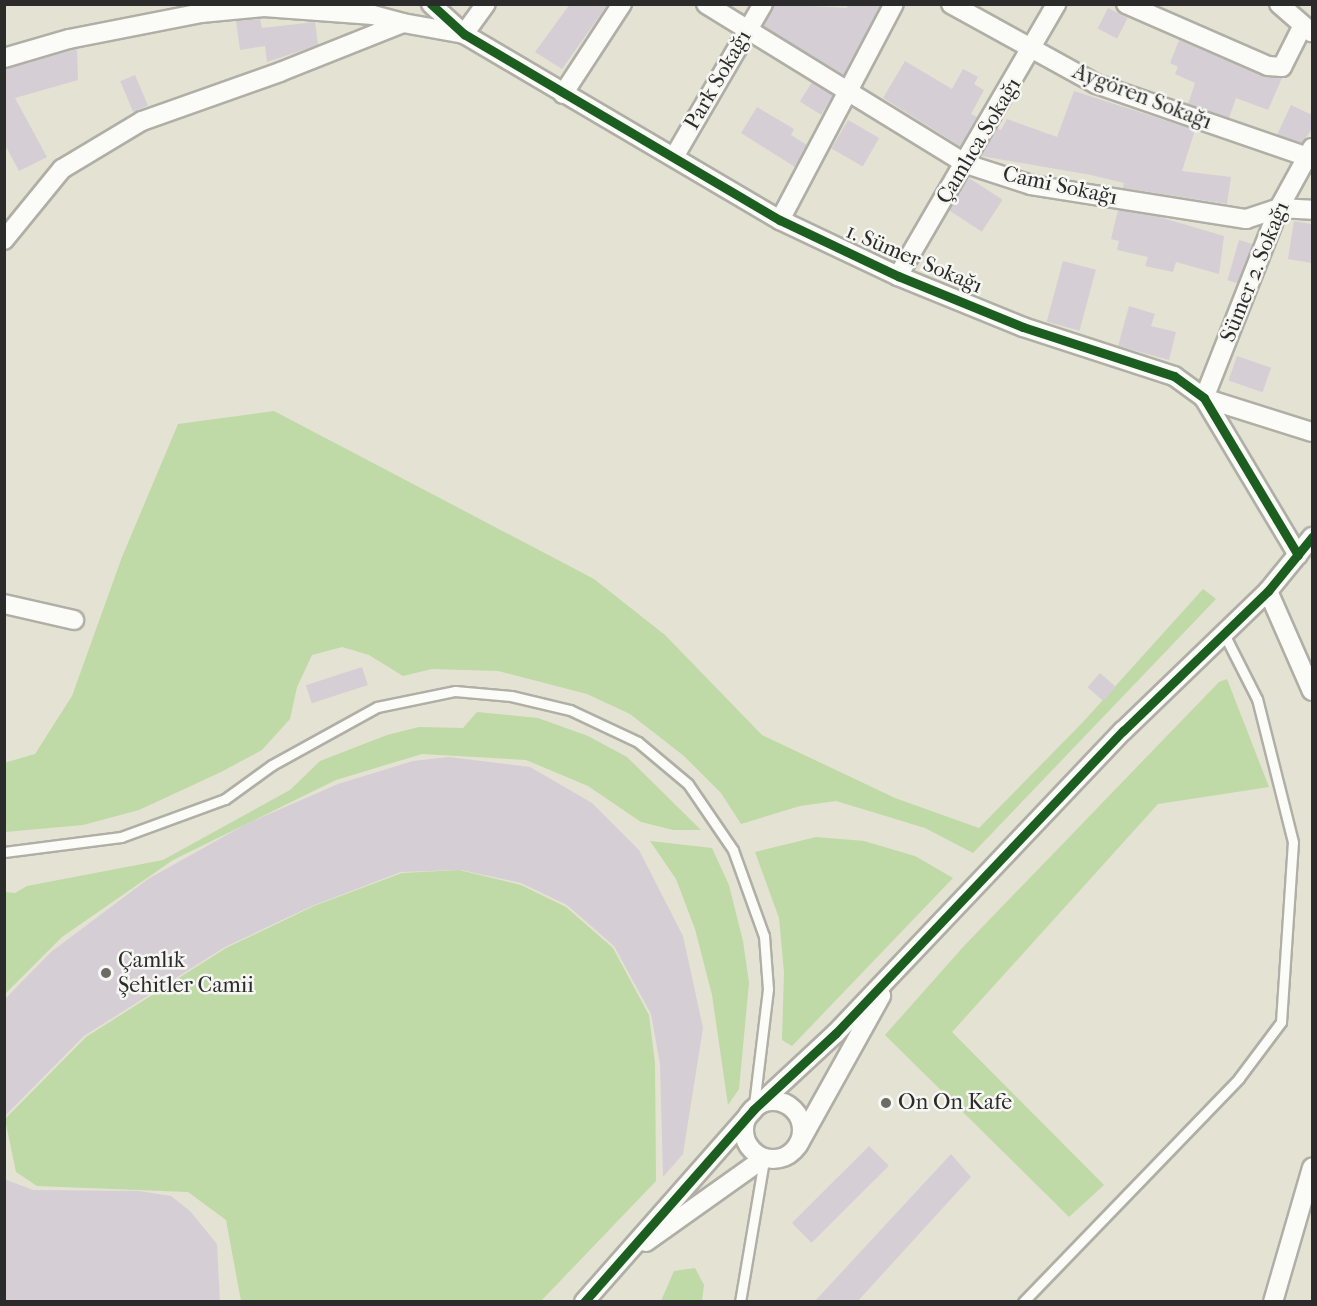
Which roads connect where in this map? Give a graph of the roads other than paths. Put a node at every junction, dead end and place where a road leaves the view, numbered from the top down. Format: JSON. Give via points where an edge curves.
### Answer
{"nodes":[{"id":1,"x":430,"y":4,"type":"edge"},
{"id":2,"x":486,"y":4,"type":"edge"},
{"id":3,"x":622,"y":4,"type":"edge"},
{"id":4,"x":706,"y":4,"type":"edge"},
{"id":5,"x":763,"y":4,"type":"edge"},
{"id":6,"x":894,"y":4,"type":"edge"},
{"id":7,"x":951,"y":4,"type":"edge"},
{"id":8,"x":1056,"y":4,"type":"edge"},
{"id":9,"x":1126,"y":4,"type":"edge"},
{"id":10,"x":1279,"y":4,"type":"edge"},
{"id":11,"x":403,"y":23,"type":"junction"},
{"id":12,"x":1308,"y":29,"type":"edge"},
{"id":13,"x":747,"y":30,"type":"junction"},
{"id":14,"x":464,"y":34,"type":"junction"},
{"id":15,"x":1032,"y":51,"type":"junction"},
{"id":16,"x":4,"y":58,"type":"edge"},
{"id":17,"x":847,"y":92,"type":"junction"},
{"id":18,"x":563,"y":94,"type":"junction"},
{"id":19,"x":1310,"y":152,"type":"edge"},
{"id":20,"x":674,"y":157,"type":"junction"},
{"id":21,"x":966,"y":164,"type":"junction"},
{"id":22,"x":1279,"y":208,"type":"junction"},
{"id":23,"x":1312,"y":210,"type":"edge"},
{"id":24,"x":780,"y":220,"type":"junction"},
{"id":25,"x":4,"y":240,"type":"edge"},
{"id":26,"x":898,"y":276,"type":"junction"},
{"id":27,"x":1204,"y":398,"type":"junction"},
{"id":28,"x":1312,"y":432,"type":"edge"},
{"id":29,"x":1312,"y":537,"type":"edge"},
{"id":30,"x":1298,"y":555,"type":"junction"},
{"id":31,"x":1268,"y":591,"type":"junction"},
{"id":32,"x":4,"y":604,"type":"edge"},
{"id":33,"x":74,"y":620,"type":"dead end"},
{"id":34,"x":1224,"y":634,"type":"junction"},
{"id":35,"x":1312,"y":691,"type":"edge"},
{"id":36,"x":4,"y":852,"type":"edge"},
{"id":37,"x":895,"y":970,"type":"junction"},
{"id":38,"x":753,"y":1110,"type":"junction"},
{"id":39,"x":798,"y":1145,"type":"junction"},
{"id":40,"x":764,"y":1158,"type":"junction"},
{"id":41,"x":1312,"y":1168,"type":"edge"},
{"id":42,"x":622,"y":1259,"type":"junction"},
{"id":43,"x":584,"y":1302,"type":"edge"},
{"id":44,"x":740,"y":1302,"type":"edge"},
{"id":45,"x":1023,"y":1302,"type":"edge"},
{"id":46,"x":1273,"y":1302,"type":"edge"}],
"edges":[{"from":1,"to":14,"type":"street"},
{"from":2,"to":14,"type":"street"},
{"from":3,"to":18,"type":"street"},
{"from":4,"to":13,"type":"street","name":"Cami Sokağı"},
{"from":5,"to":13,"type":"street","name":"Park Sokağı"},
{"from":6,"to":17,"type":"street"},
{"from":7,"to":15,"type":"street","name":"Aygören Sokağı"},
{"from":8,"to":15,"type":"street","name":"Çamlıca Sokağı"},
{"from":9,"to":12,"type":"street","via":[[1268,66],[1281,67]]},
{"from":10,"to":12,"type":"street"},
{"from":11,"to":14,"type":"street"},
{"from":11,"to":16,"type":"street","via":[[373,15],[254,8],[201,13],[69,39]]},
{"from":11,"to":25,"type":"street","via":[[142,121],[62,169]]},
{"from":13,"to":17,"type":"street","name":"Cami Sokağı"},
{"from":13,"to":20,"type":"street","name":"Park Sokağı"},
{"from":14,"to":18,"type":"street","name":"1. Sümer Sokağı"},
{"from":15,"to":19,"type":"street","name":"Aygören Sokağı","via":[[1096,84]]},
{"from":15,"to":21,"type":"street","name":"Çamlıca Sokağı"},
{"from":17,"to":21,"type":"street","name":"Cami Sokağı"},
{"from":17,"to":24,"type":"street"},
{"from":18,"to":20,"type":"street","name":"1. Sümer Sokağı"},
{"from":19,"to":22,"type":"street","name":"Sümer 2. Sokağı"},
{"from":20,"to":24,"type":"street","name":"1. Sümer Sokağı"},
{"from":21,"to":22,"type":"street","name":"Cami Sokağı","via":[[1031,185],[1246,219]]},
{"from":21,"to":26,"type":"street","name":"Çamlıca Sokağı"},
{"from":22,"to":23,"type":"street","name":"Cami Sokağı"},
{"from":22,"to":27,"type":"street","name":"Sümer 2. Sokağı"},
{"from":24,"to":26,"type":"street","name":"1. Sümer Sokağı"},
{"from":26,"to":27,"type":"street","name":"1. Sümer Sokağı","via":[[1023,327],[1174,376]]},
{"from":27,"to":28,"type":"street"},
{"from":27,"to":30,"type":"street","name":"1. Sümer Sokağı"},
{"from":29,"to":30,"type":"street"},
{"from":30,"to":31,"type":"street"},
{"from":31,"to":34,"type":"street"},
{"from":31,"to":35,"type":"street"},
{"from":32,"to":33,"type":"street"},
{"from":34,"to":37,"type":"street","via":[[1123,731]]},
{"from":34,"to":45,"type":"lane","via":[[1257,699],[1293,842],[1291,922],[1281,1022],[1239,1078]]},
{"from":36,"to":38,"type":"lane","via":[[121,837],[225,799],[272,765],[377,707],[455,691],[511,696],[570,710],[638,742],[688,784],[733,850],[764,936],[768,978]]},
{"from":37,"to":38,"type":"street"},
{"from":37,"to":39,"type":"street"},
{"from":38,"to":39,"type":"street","via":[[770,1101],[787,1105],[800,1118]]},
{"from":38,"to":40,"type":"street","via":[[744,1127],[745,1137],[755,1154]]},
{"from":38,"to":42,"type":"street"},
{"from":39,"to":40,"type":"street","via":[[784,1157]]},
{"from":40,"to":42,"type":"street"},
{"from":40,"to":44,"type":"lane"},
{"from":41,"to":46,"type":"street"},
{"from":42,"to":43,"type":"street"}]}
